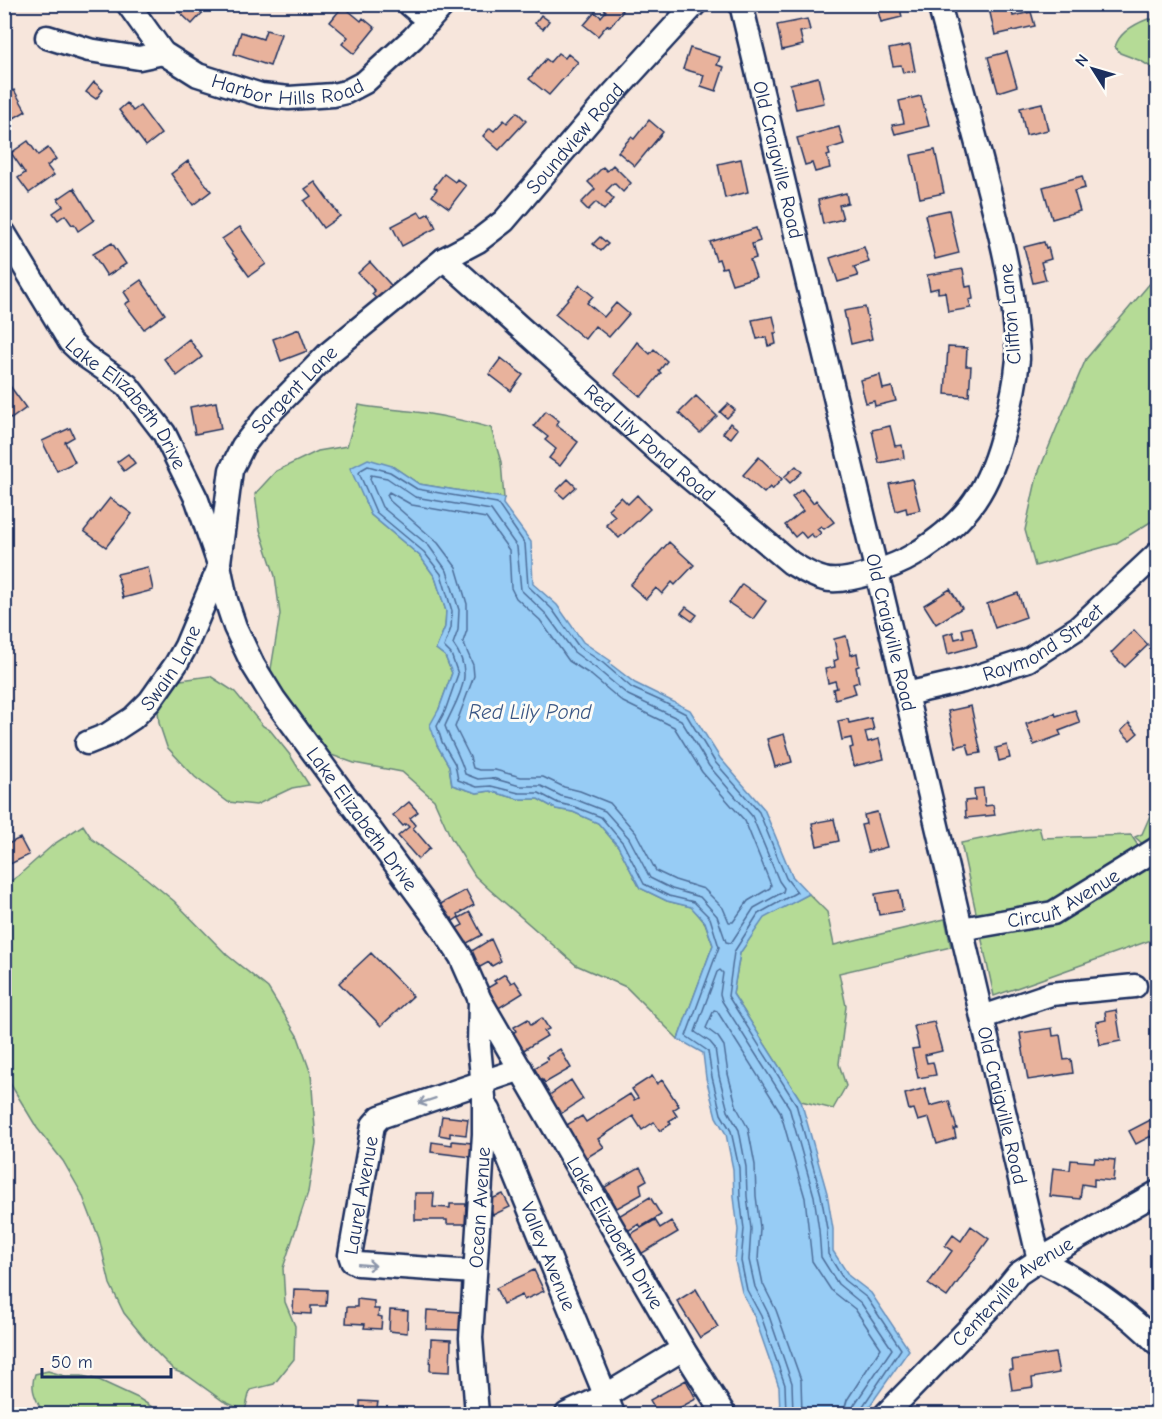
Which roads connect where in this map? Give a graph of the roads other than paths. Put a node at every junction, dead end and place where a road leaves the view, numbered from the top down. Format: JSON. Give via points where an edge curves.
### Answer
{"nodes":[{"id":1,"x":128,"y":4,"type":"edge"},
{"id":2,"x":409,"y":4,"type":"edge"},
{"id":3,"x":444,"y":4,"type":"edge"},
{"id":4,"x":695,"y":4,"type":"edge"},
{"id":5,"x":741,"y":4,"type":"edge"},
{"id":6,"x":939,"y":4,"type":"edge"},
{"id":7,"x":429,"y":21,"type":"junction"},
{"id":8,"x":47,"y":37,"type":"dead end"},
{"id":9,"x":163,"y":53,"type":"junction"},
{"id":10,"x":4,"y":233,"type":"edge"},
{"id":11,"x":444,"y":259,"type":"junction"},
{"id":12,"x":1158,"y":553,"type":"edge"},
{"id":13,"x":219,"y":564,"type":"junction"},
{"id":14,"x":877,"y":571,"type":"junction"},
{"id":15,"x":906,"y":694,"type":"junction"},
{"id":16,"x":87,"y":743,"type":"dead end"},
{"id":17,"x":1158,"y":848,"type":"edge"},
{"id":18,"x":962,"y":929,"type":"junction"},
{"id":19,"x":1135,"y":987,"type":"dead end"},
{"id":20,"x":480,"y":1000,"type":"junction"},
{"id":21,"x":983,"y":1017,"type":"junction"},
{"id":22,"x":521,"y":1069,"type":"junction"},
{"id":23,"x":484,"y":1090,"type":"junction"},
{"id":24,"x":1158,"y":1192,"type":"edge"},
{"id":25,"x":1039,"y":1260,"type":"junction"},
{"id":26,"x":474,"y":1272,"type":"junction"},
{"id":27,"x":1158,"y":1344,"type":"edge"},
{"id":28,"x":683,"y":1349,"type":"junction"},
{"id":29,"x":609,"y":1405,"type":"edge"},
{"id":30,"x":477,"y":1414,"type":"edge"},
{"id":31,"x":567,"y":1414,"type":"edge"},
{"id":32,"x":724,"y":1414,"type":"edge"},
{"id":33,"x":886,"y":1414,"type":"edge"}],
"edges":[{"from":1,"to":9,"type":"street","name":"Harbor Hills Road"},
{"from":2,"to":7,"type":"street"},
{"from":3,"to":7,"type":"street","name":"Harbor Hills Road"},
{"from":4,"to":11,"type":"street","name":"Soundview Road","via":[[504,221]]},
{"from":5,"to":14,"type":"street","name":"Old Craigville Road"},
{"from":6,"to":14,"type":"street","name":"Clifton Lane","via":[[1006,254],[1018,358],[998,457],[978,500],[937,541],[910,558]]},
{"from":7,"to":9,"type":"street","name":"Harbor Hills Road","via":[[365,82],[327,96],[261,95],[204,78]]},
{"from":8,"to":9,"type":"street","via":[[89,50],[140,58]]},
{"from":10,"to":13,"type":"street","name":"Lake Elizabeth Drive","via":[[70,342],[127,385],[164,434],[197,500]]},
{"from":11,"to":13,"type":"street","name":"Sargent Lane","via":[[329,353],[252,434],[231,470]]},
{"from":11,"to":14,"type":"street","name":"Red Lily Pond Road","via":[[660,453],[791,563],[825,580]]},
{"from":12,"to":15,"type":"street","name":"Raymond Street","via":[[1079,627],[1028,660]]},
{"from":13,"to":16,"type":"street","name":"Swain Lane","via":[[186,646],[165,682],[133,718]]},
{"from":13,"to":20,"type":"street","name":"Lake Elizabeth Drive","via":[[235,627],[253,665],[436,919],[461,957]]},
{"from":14,"to":15,"type":"street","name":"Old Craigville Road"},
{"from":15,"to":18,"type":"street","name":"Old Craigville Road"},
{"from":17,"to":18,"type":"street","name":"Circuit Avenue","via":[[1053,914]]},
{"from":18,"to":21,"type":"street","name":"Old Craigville Road"},
{"from":19,"to":21,"type":"street","via":[[1051,994]]},
{"from":20,"to":22,"type":"street","name":"Lake Elizabeth Drive"},
{"from":20,"to":23,"type":"street","name":"Ocean Avenue","via":[[479,1046]]},
{"from":21,"to":25,"type":"street","name":"Old Craigville Road"},
{"from":22,"to":23,"type":"street"},
{"from":22,"to":28,"type":"street","name":"Lake Elizabeth Drive"},
{"from":23,"to":26,"type":"street","name":"Ocean Avenue","via":[[483,1163]]},
{"from":23,"to":26,"type":"street","name":"Laurel Avenue","one_way":true,"via":[[376,1120],[350,1255],[358,1264]]},
{"from":23,"to":29,"type":"street","name":"Valley Avenue"},
{"from":24,"to":25,"type":"street","name":"Centerville Avenue"},
{"from":25,"to":27,"type":"street","via":[[1125,1312]]},
{"from":25,"to":33,"type":"street","name":"Centerville Avenue","via":[[1018,1274]]},
{"from":26,"to":30,"type":"street","name":"Ocean Avenue","via":[[471,1338]]},
{"from":28,"to":29,"type":"street"},
{"from":28,"to":32,"type":"street","name":"Lake Elizabeth Drive"},
{"from":29,"to":31,"type":"street"}]}
